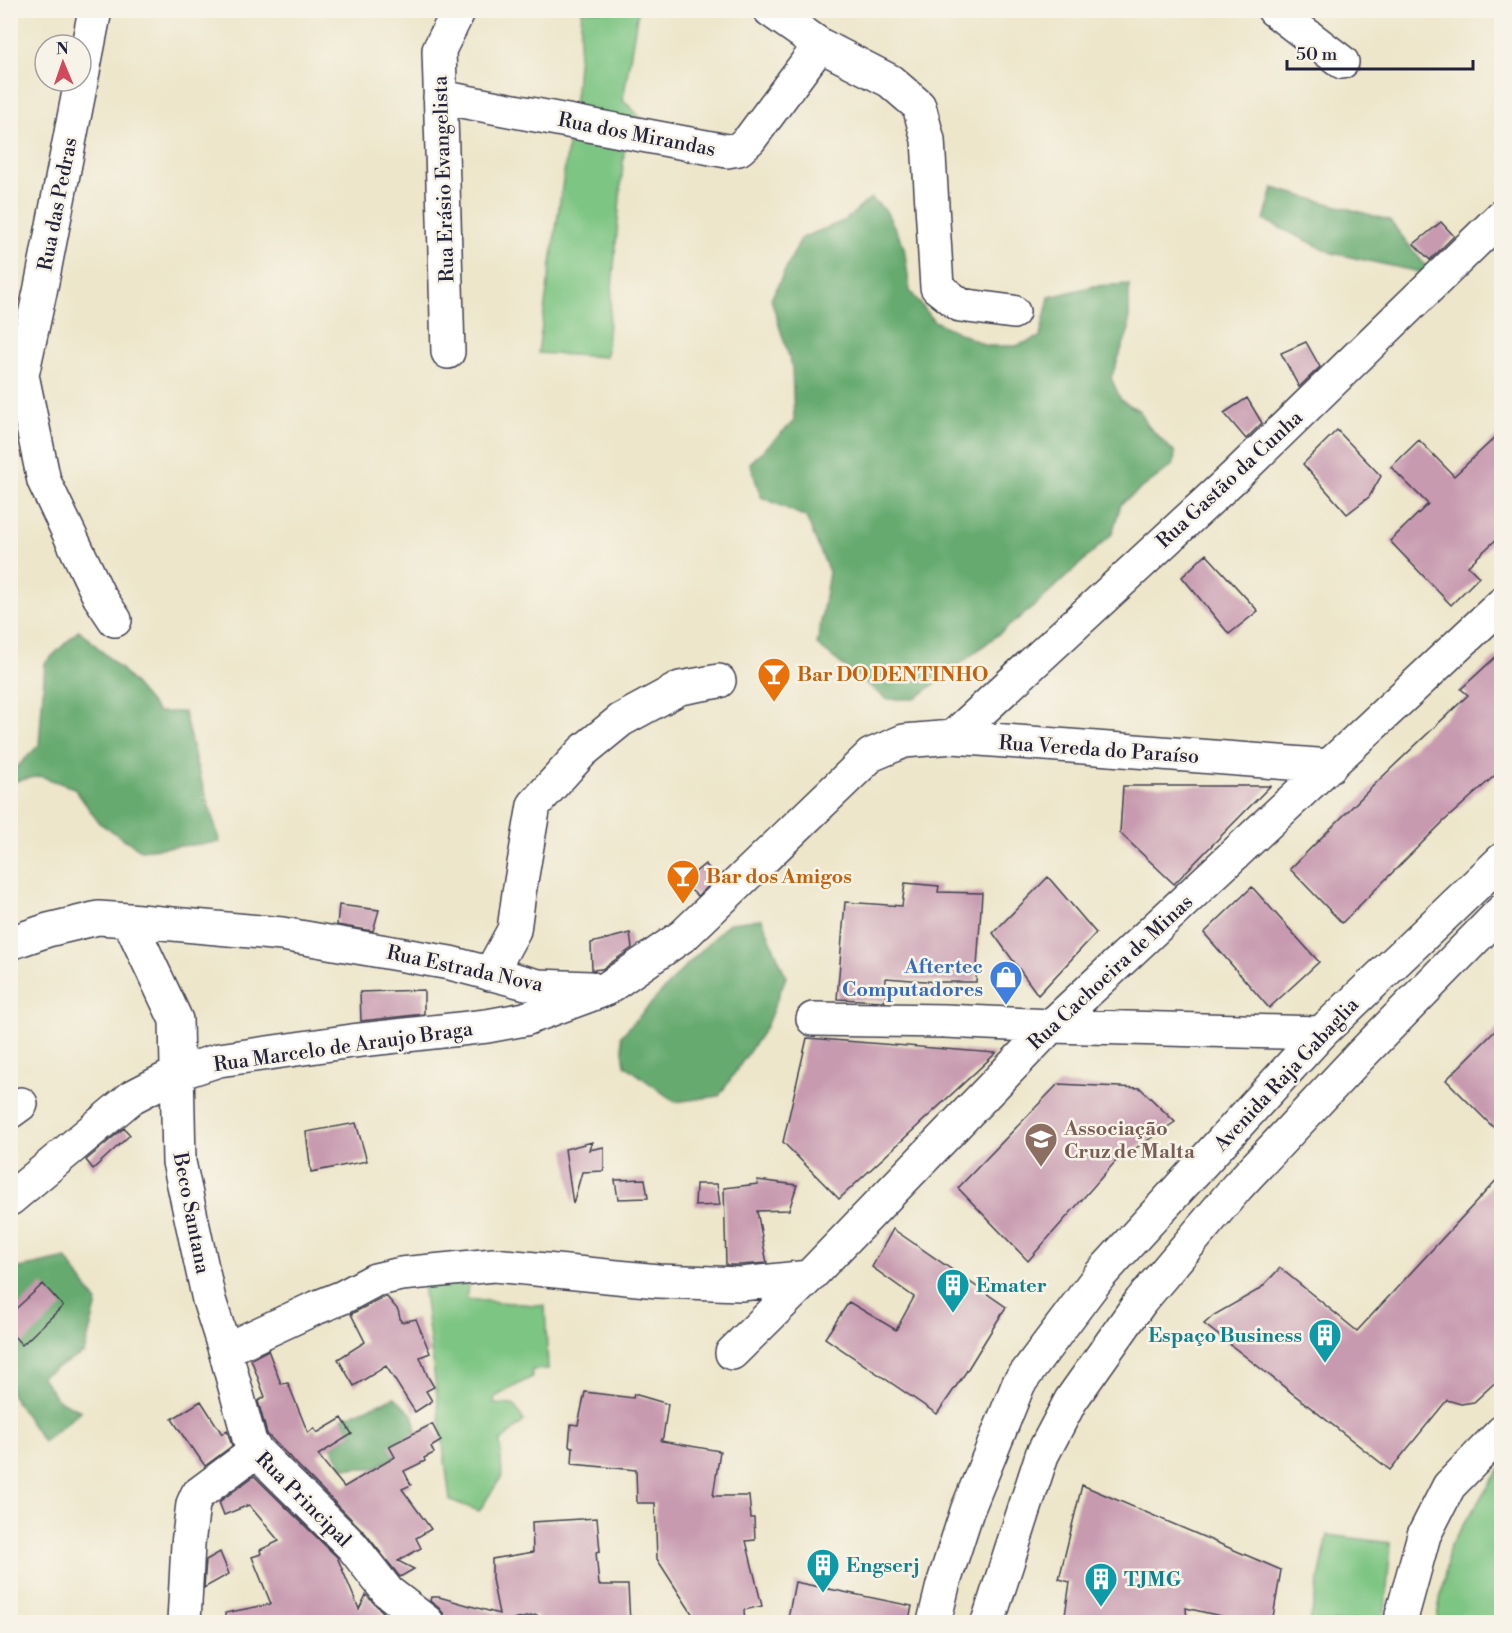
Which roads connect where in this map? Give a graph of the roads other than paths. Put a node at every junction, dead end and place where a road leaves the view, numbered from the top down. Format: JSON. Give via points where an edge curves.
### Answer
{"nodes":[{"id":1,"x":95,"y":10,"type":"edge"},
{"id":2,"x":459,"y":10,"type":"edge"},
{"id":3,"x":770,"y":10,"type":"edge"},
{"id":4,"x":1274,"y":10,"type":"edge"},
{"id":5,"x":819,"y":45,"type":"junction"},
{"id":6,"x":1342,"y":62,"type":"dead end"},
{"id":7,"x":441,"y":97,"type":"junction"},
{"id":8,"x":1502,"y":216,"type":"edge"},
{"id":9,"x":1012,"y":312,"type":"dead end"},
{"id":10,"x":448,"y":352,"type":"dead end"},
{"id":11,"x":16,"y":385,"type":"edge"},
{"id":12,"x":1502,"y":604,"type":"edge"},
{"id":13,"x":115,"y":620,"type":"dead end"},
{"id":14,"x":719,"y":681,"type":"dead end"},
{"id":15,"x":953,"y":737,"type":"junction"},
{"id":16,"x":1330,"y":766,"type":"junction"},
{"id":17,"x":1502,"y":860,"type":"edge"},
{"id":18,"x":1502,"y":911,"type":"edge"},
{"id":19,"x":129,"y":920,"type":"junction"},
{"id":20,"x":10,"y":943,"type":"edge"},
{"id":21,"x":490,"y":974,"type":"junction"},
{"id":22,"x":606,"y":989,"type":"junction"},
{"id":23,"x":813,"y":1018,"type":"dead end"},
{"id":24,"x":1051,"y":1026,"type":"junction"},
{"id":25,"x":1321,"y":1034,"type":"junction"},
{"id":26,"x":176,"y":1074,"type":"junction"},
{"id":27,"x":10,"y":1199,"type":"edge"},
{"id":28,"x":809,"y":1277,"type":"junction"},
{"id":29,"x":225,"y":1350,"type":"junction"},
{"id":30,"x":732,"y":1353,"type":"dead end"},
{"id":31,"x":1502,"y":1432,"type":"edge"},
{"id":32,"x":256,"y":1451,"type":"junction"},
{"id":33,"x":184,"y":1623,"type":"edge"},
{"id":34,"x":427,"y":1623,"type":"edge"},
{"id":35,"x":934,"y":1623,"type":"edge"},
{"id":36,"x":988,"y":1623,"type":"edge"},
{"id":37,"x":1403,"y":1623,"type":"edge"}],
"edges":[{"from":1,"to":11,"type":"street","name":"Rua das Pedras","via":[[40,292]]},
{"from":2,"to":7,"type":"street","name":"Rua Erásio Evangelista","via":[[439,50]]},
{"from":3,"to":5,"type":"street"},
{"from":4,"to":6,"type":"street"},
{"from":5,"to":7,"type":"street","name":"Rua dos Mirandas","via":[[750,139],[739,149],[727,151]]},
{"from":5,"to":9,"type":"street","via":[[890,81],[919,106],[928,140],[937,287],[960,305]]},
{"from":7,"to":10,"type":"street","name":"Rua Erásio Evangelista"},
{"from":8,"to":15,"type":"street","name":"Rua Gastão da Cunha","via":[[1235,476]]},
{"from":11,"to":13,"type":"street","via":[[44,481],[99,596]]},
{"from":12,"to":16,"type":"street","name":"Rua Cachoeira de Minas"},
{"from":14,"to":21,"type":"street","via":[[680,688],[621,720],[583,751],[534,805],[514,930]]},
{"from":15,"to":16,"type":"street","name":"Rua Vereda do Paraíso"},
{"from":15,"to":22,"type":"street","name":"Rua Vereda do Paraíso","via":[[904,741],[871,755],[684,935]]},
{"from":16,"to":24,"type":"street","name":"Rua Cachoeira de Minas"},
{"from":17,"to":25,"type":"street","name":"Avenida Raja Gabaglia"},
{"from":18,"to":36,"type":"street","via":[[1238,1187],[1141,1301],[1071,1400],[1042,1455]]},
{"from":19,"to":20,"type":"street","name":"Rua Estrada Nova","via":[[98,918]]},
{"from":19,"to":21,"type":"street","name":"Rua Estrada Nova","via":[[282,934],[450,963]]},
{"from":19,"to":26,"type":"street","via":[[176,1020]]},
{"from":21,"to":22,"type":"street","name":"Rua Estrada Nova","via":[[538,986]]},
{"from":22,"to":26,"type":"street","name":"Rua Marcelo de Araujo Braga","via":[[525,1019],[219,1060]]},
{"from":23,"to":24,"type":"street"},
{"from":24,"to":25,"type":"street"},
{"from":24,"to":28,"type":"street","name":"Rua Cachoeira de Minas"},
{"from":25,"to":35,"type":"street","name":"Avenida Raja Gabaglia","via":[[1100,1275],[1019,1383],[967,1510]]},
{"from":26,"to":27,"type":"street","name":"Rua Marcelo de Araujo Braga","via":[[132,1097]]},
{"from":26,"to":29,"type":"street","name":"Beco Santana","via":[[179,1162],[209,1300]]},
{"from":28,"to":29,"type":"street","via":[[741,1284],[658,1281],[494,1264],[401,1274],[375,1280]]},
{"from":28,"to":30,"type":"street","name":"Rua Cachoeira de Minas"},
{"from":29,"to":32,"type":"street","name":"Rua Principal","via":[[250,1442]]},
{"from":31,"to":37,"type":"street","via":[[1449,1486],[1424,1535]]},
{"from":32,"to":33,"type":"street","via":[[197,1495],[193,1504]]},
{"from":32,"to":34,"type":"street","name":"Rua Principal","via":[[351,1546],[387,1592]]}]}
